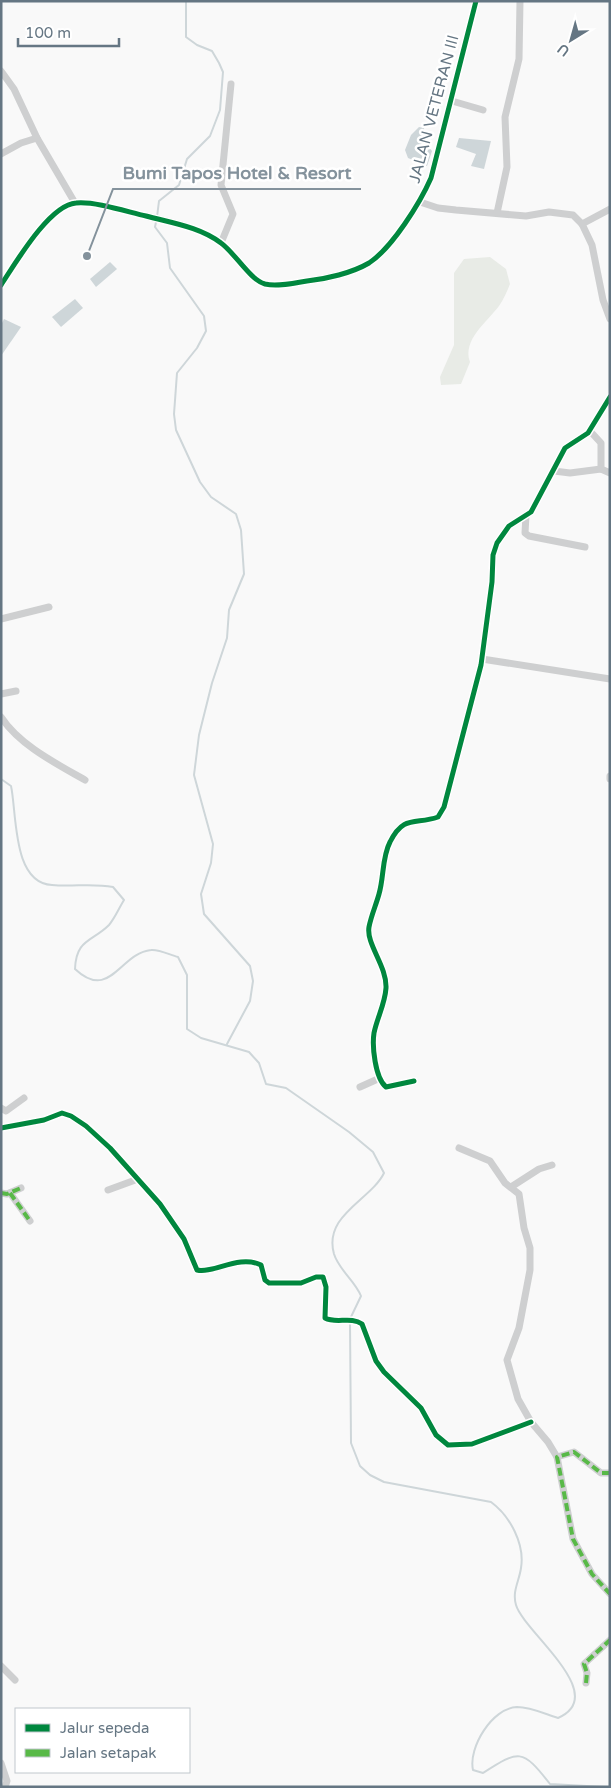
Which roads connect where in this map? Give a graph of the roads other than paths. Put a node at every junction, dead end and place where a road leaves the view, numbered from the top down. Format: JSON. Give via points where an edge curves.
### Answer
{"nodes":[{"id":1,"x":476,"y":1,"type":"edge"},
{"id":2,"x":520,"y":1,"type":"edge"},
{"id":3,"x":1,"y":70,"type":"edge"},
{"id":4,"x":231,"y":84,"type":"dead end"},
{"id":5,"x":452,"y":101,"type":"junction"},
{"id":6,"x":483,"y":110,"type":"dead end"},
{"id":7,"x":37,"y":138,"type":"junction"},
{"id":8,"x":1,"y":154,"type":"edge"},
{"id":9,"x":75,"y":202,"type":"junction"},
{"id":10,"x":420,"y":202,"type":"junction"},
{"id":11,"x":610,"y":210,"type":"edge"},
{"id":12,"x":497,"y":213,"type":"junction"},
{"id":13,"x":582,"y":224,"type":"junction"},
{"id":14,"x":221,"y":243,"type":"junction"},
{"id":15,"x":1,"y":285,"type":"edge"},
{"id":16,"x":610,"y":319,"type":"edge"},
{"id":17,"x":610,"y":397,"type":"edge"},
{"id":18,"x":590,"y":431,"type":"junction"},
{"id":19,"x":601,"y":469,"type":"junction"},
{"id":20,"x":554,"y":471,"type":"junction"},
{"id":21,"x":610,"y":473,"type":"edge"},
{"id":22,"x":526,"y":515,"type":"junction"},
{"id":23,"x":585,"y":547,"type":"dead end"},
{"id":24,"x":49,"y":607,"type":"dead end"},
{"id":25,"x":1,"y":619,"type":"edge"},
{"id":26,"x":482,"y":658,"type":"junction"},
{"id":27,"x":610,"y":679,"type":"edge"},
{"id":28,"x":16,"y":690,"type":"dead end"},
{"id":29,"x":1,"y":694,"type":"edge"},
{"id":30,"x":1,"y":717,"type":"edge"},
{"id":31,"x":85,"y":780,"type":"dead end"},
{"id":32,"x":380,"y":1078,"type":"junction"},
{"id":33,"x":414,"y":1081,"type":"dead end"},
{"id":34,"x":360,"y":1087,"type":"dead end"},
{"id":35,"x":24,"y":1098,"type":"dead end"},
{"id":36,"x":1,"y":1108,"type":"edge"},
{"id":37,"x":1,"y":1128,"type":"edge"},
{"id":38,"x":459,"y":1148,"type":"dead end"},
{"id":39,"x":552,"y":1165,"type":"dead end"},
{"id":40,"x":138,"y":1179,"type":"junction"},
{"id":41,"x":511,"y":1187,"type":"junction"},
{"id":42,"x":20,"y":1188,"type":"dead end"},
{"id":43,"x":108,"y":1190,"type":"dead end"},
{"id":44,"x":1,"y":1193,"type":"edge"},
{"id":45,"x":10,"y":1193,"type":"junction"},
{"id":46,"x":30,"y":1221,"type":"dead end"},
{"id":47,"x":531,"y":1422,"type":"junction"},
{"id":48,"x":557,"y":1457,"type":"junction"},
{"id":49,"x":610,"y":1474,"type":"edge"},
{"id":50,"x":610,"y":1594,"type":"edge"},
{"id":51,"x":610,"y":1640,"type":"edge"},
{"id":52,"x":1,"y":1666,"type":"edge"},
{"id":53,"x":15,"y":1680,"type":"dead end"},
{"id":54,"x":586,"y":1683,"type":"dead end"},
{"id":55,"x":1,"y":1762,"type":"edge"},
{"id":56,"x":5,"y":1787,"type":"edge"}],
"edges":[{"from":1,"to":5,"type":"street","name":"JALAN VETERAN III"},
{"from":2,"to":12,"type":"street","via":[[519,59],[505,117],[507,167]]},
{"from":3,"to":7,"type":"street"},
{"from":4,"to":14,"type":"street","via":[[221,185],[233,214]]},
{"from":5,"to":6,"type":"street"},
{"from":5,"to":10,"type":"street","name":"JALAN VETERAN III","via":[[431,178]]},
{"from":7,"to":8,"type":"street"},
{"from":7,"to":9,"type":"street"},
{"from":9,"to":14,"type":"street","name":"JALAN VETERAN III","via":[[110,207],[192,228]]},
{"from":9,"to":15,"type":"street","via":[[42,225]]},
{"from":10,"to":12,"type":"street","via":[[438,208]]},
{"from":10,"to":14,"type":"street","name":"JALAN VETERAN III","via":[[380,253],[368,263],[316,280],[266,284],[252,275]]},
{"from":11,"to":13,"type":"street"},
{"from":12,"to":13,"type":"street","via":[[526,216],[565,213],[579,219]]},
{"from":13,"to":16,"type":"street","via":[[592,245]]},
{"from":17,"to":18,"type":"street"},
{"from":18,"to":19,"type":"street","via":[[602,443]]},
{"from":18,"to":20,"type":"street","via":[[569,444]]},
{"from":19,"to":20,"type":"street","via":[[570,473]]},
{"from":19,"to":21,"type":"street"},
{"from":20,"to":22,"type":"street","via":[[537,503]]},
{"from":22,"to":23,"type":"street","via":[[524,527],[529,536]]},
{"from":22,"to":26,"type":"street","via":[[508,526],[493,555]]},
{"from":24,"to":25,"type":"street"},
{"from":26,"to":27,"type":"street"},
{"from":26,"to":32,"type":"street","via":[[441,815],[403,825],[385,855],[380,893],[369,927],[369,936],[385,978],[384,997],[374,1033]]},
{"from":28,"to":29,"type":"street"},
{"from":30,"to":31,"type":"street","via":[[19,737]]},
{"from":32,"to":33,"type":"street","via":[[386,1087]]},
{"from":32,"to":34,"type":"street"},
{"from":35,"to":36,"type":"street","via":[[4,1111]]},
{"from":37,"to":40,"type":"street","via":[[67,1114],[99,1137]]},
{"from":38,"to":41,"type":"street","via":[[490,1161]]},
{"from":39,"to":41,"type":"street"},
{"from":40,"to":43,"type":"street"},
{"from":40,"to":47,"type":"street","via":[[178,1228],[197,1270],[248,1261],[261,1265],[269,1283],[301,1284],[321,1276],[326,1287],[325,1318],[357,1320],[366,1331],[376,1361],[384,1372],[421,1408],[436,1435],[448,1445],[472,1444]]},
{"from":41,"to":47,"type":"street","via":[[519,1194],[531,1256],[523,1311],[507,1360],[516,1393]]},
{"from":42,"to":45,"type":"street"},
{"from":44,"to":45,"type":"street"},
{"from":45,"to":46,"type":"street"},
{"from":47,"to":48,"type":"street"},
{"from":48,"to":49,"type":"street","via":[[574,1452],[601,1473]]},
{"from":48,"to":50,"type":"street","via":[[573,1539],[592,1574]]},
{"from":51,"to":54,"type":"street","via":[[584,1664]]},
{"from":52,"to":53,"type":"street"},
{"from":55,"to":56,"type":"street","via":[[8,1781]]}]}
